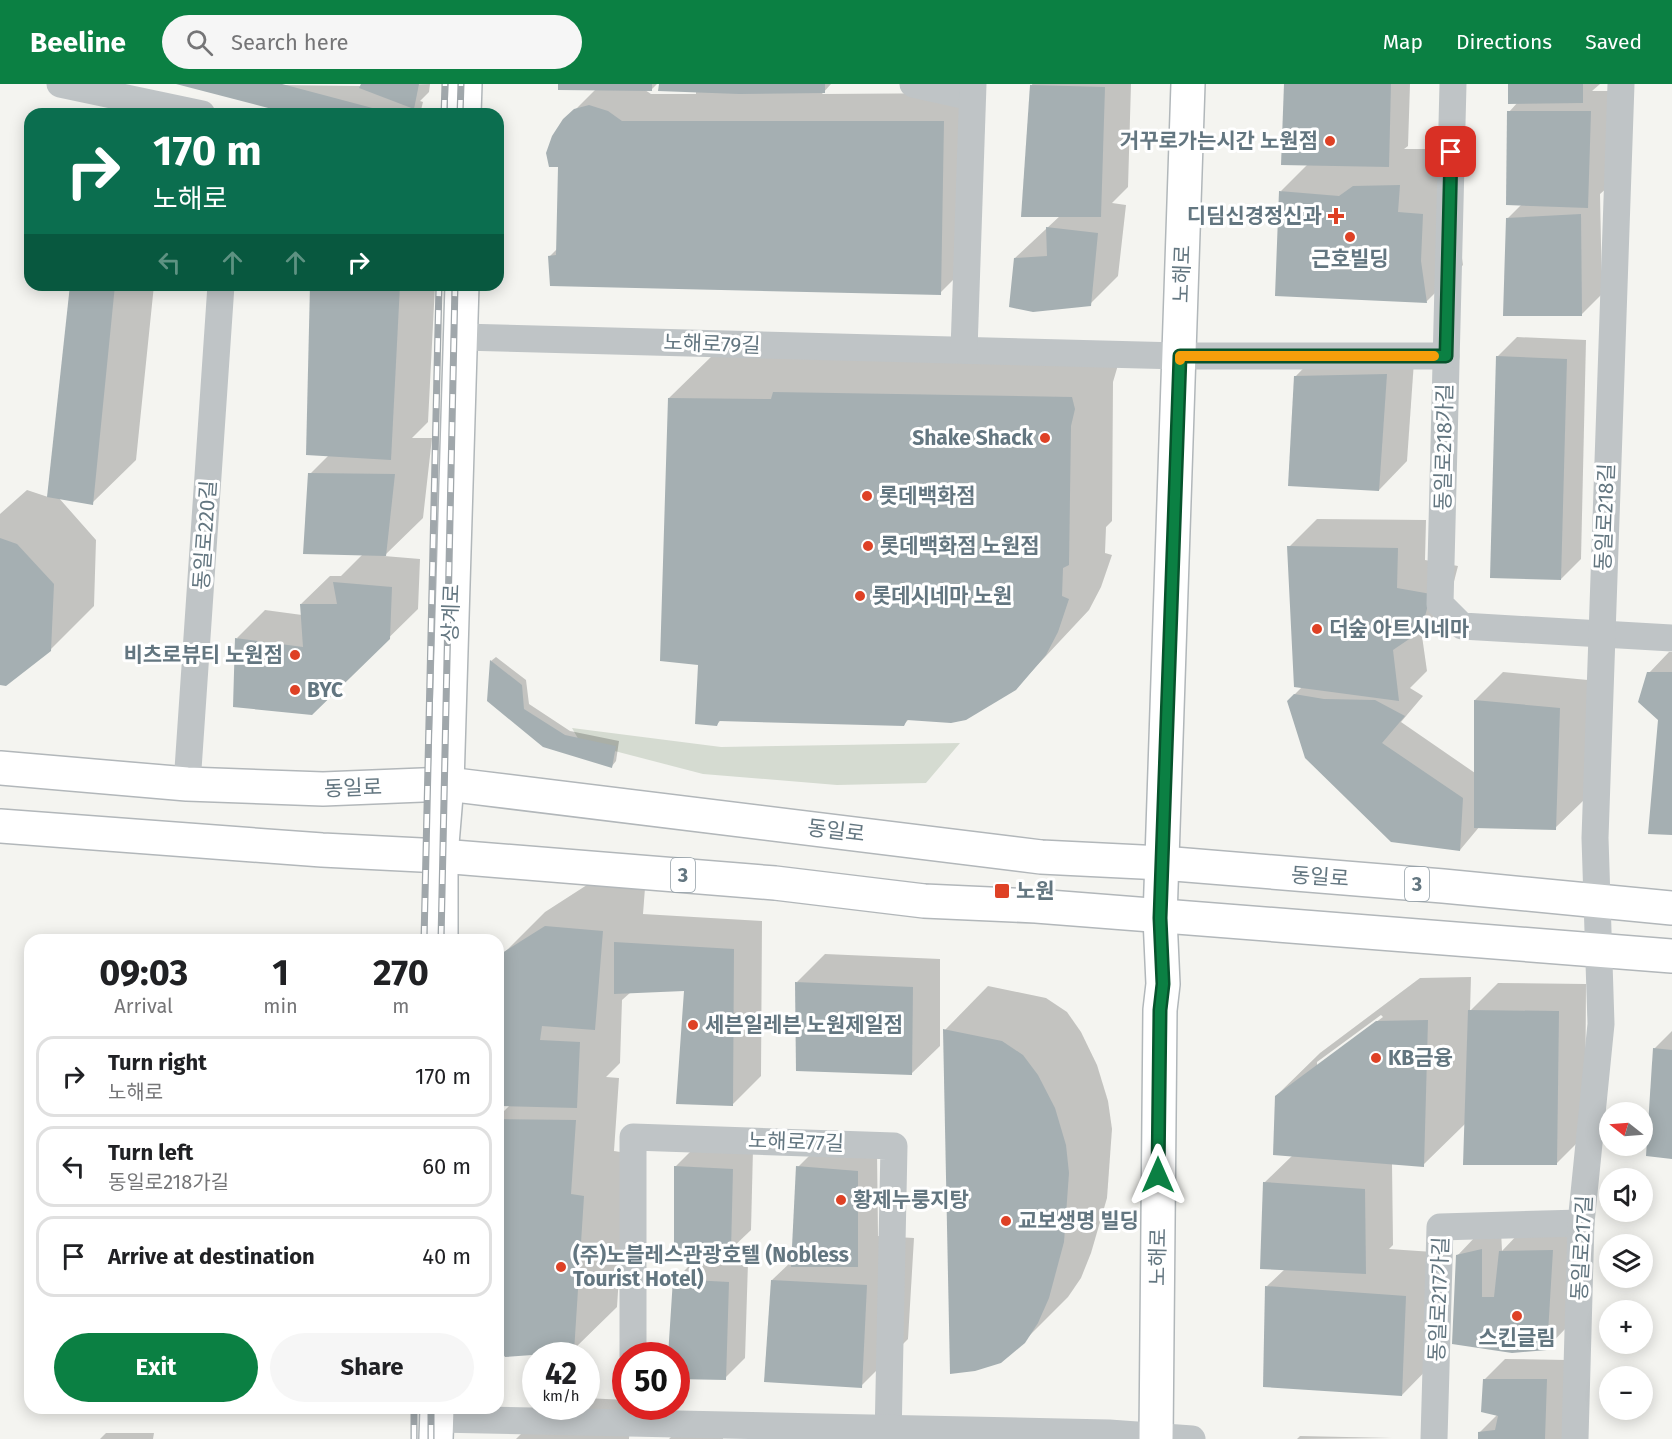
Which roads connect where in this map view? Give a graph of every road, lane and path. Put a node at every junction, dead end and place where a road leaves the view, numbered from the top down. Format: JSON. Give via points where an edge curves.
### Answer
{"nodes":[{"id":1,"x":465,"y":84,"type":"edge"},
{"id":2,"x":913,"y":84,"type":"edge"},
{"id":3,"x":1188,"y":84,"type":"edge"},
{"id":4,"x":1453,"y":84,"type":"edge"},
{"id":5,"x":1621,"y":84,"type":"edge"},
{"id":6,"x":69,"y":85,"type":"edge"},
{"id":7,"x":972,"y":91,"type":"edge"},
{"id":8,"x":174,"y":108,"type":"edge"},
{"id":9,"x":464,"y":108,"type":"edge"},
{"id":10,"x":221,"y":291,"type":"edge"},
{"id":11,"x":462,"y":291,"type":"edge"},
{"id":12,"x":461,"y":337,"type":"junction"},
{"id":13,"x":964,"y":350,"type":"junction"},
{"id":14,"x":1180,"y":356,"type":"junction"},
{"id":15,"x":1446,"y":356,"type":"junction"},
{"id":16,"x":1600,"y":633,"type":"junction"},
{"id":17,"x":1672,"y":638,"type":"edge"},
{"id":18,"x":0,"y":768,"type":"edge"},
{"id":19,"x":187,"y":784,"type":"junction"},
{"id":20,"x":447,"y":784,"type":"junction"},
{"id":21,"x":0,"y":826,"type":"edge"},
{"id":22,"x":441,"y":856,"type":"junction"},
{"id":23,"x":1162,"y":863,"type":"junction"},
{"id":24,"x":1598,"y":901,"type":"junction"},
{"id":25,"x":1672,"y":908,"type":"edge"},
{"id":26,"x":1160,"y":918,"type":"junction"},
{"id":27,"x":441,"y":934,"type":"edge"},
{"id":28,"x":1600,"y":949,"type":"junction"},
{"id":29,"x":1672,"y":956,"type":"edge"},
{"id":30,"x":1581,"y":1223,"type":"junction"},
{"id":31,"x":633,"y":1342,"type":"edge"},
{"id":32,"x":436,"y":1422,"type":"edge"},
{"id":33,"x":633,"y":1423,"type":"edge"},
{"id":34,"x":888,"y":1434,"type":"edge"},
{"id":35,"x":1156,"y":1438,"type":"edge"},
{"id":36,"x":1192,"y":1439,"type":"edge"},
{"id":37,"x":1434,"y":1439,"type":"edge"},
{"id":38,"x":1575,"y":1439,"type":"edge"}],
"edges":[{"from":1,"to":9,"type":"main road"},
{"from":2,"to":7,"type":"street"},
{"from":3,"to":14,"type":"main road","name":"노해로"},
{"from":4,"to":15,"type":"street","name":"동일로218가길"},
{"from":5,"to":16,"type":"street","name":"동일로218길"},
{"from":6,"to":8,"type":"street"},
{"from":7,"to":13,"type":"street"},
{"from":10,"to":19,"type":"street","name":"동일로220길"},
{"from":11,"to":12,"type":"main road","name":"상계로"},
{"from":12,"to":13,"type":"street","name":"노해로79길"},
{"from":12,"to":20,"type":"main road","name":"상계로"},
{"from":13,"to":14,"type":"street","name":"노해로79길"},
{"from":14,"to":15,"type":"street"},
{"from":14,"to":23,"type":"main road","name":"노해로"},
{"from":15,"to":16,"type":"street","name":"동일로218가길","via":[[1440,604],[1462,626]]},
{"from":16,"to":17,"type":"street","name":"동일로218가길"},
{"from":16,"to":24,"type":"street","name":"동일로218길","via":[[1595,838]]},
{"from":18,"to":19,"type":"main road","name":"동일로","number":"3"},
{"from":19,"to":20,"type":"main road","name":"동일로","number":"3","via":[[323,789]]},
{"from":20,"to":22,"type":"main road","name":"상계로"},
{"from":20,"to":23,"type":"main road","name":"동일로","number":"3","via":[[1041,857]]},
{"from":21,"to":22,"type":"main road","number":"3"},
{"from":22,"to":26,"type":"main road","number":"3","via":[[775,883],[924,901],[1036,906]]},
{"from":22,"to":27,"type":"main road","name":"상계로"},
{"from":23,"to":24,"type":"main road","name":"동일로","number":"3"},
{"from":23,"to":26,"type":"main road","name":"노해로"},
{"from":24,"to":25,"type":"main road","name":"동일로","number":"3"},
{"from":24,"to":28,"type":"street","name":"동일로218길"},
{"from":26,"to":28,"type":"main road","number":"3"},
{"from":26,"to":35,"type":"main road","name":"노해로","via":[[1163,984]]},
{"from":28,"to":29,"type":"main road","number":"3"},
{"from":28,"to":30,"type":"street","name":"동일로217길","via":[[1600,1024]]},
{"from":30,"to":37,"type":"street","name":"동일로217가길","via":[[1440,1227]]},
{"from":30,"to":38,"type":"street","name":"동일로217길"},
{"from":31,"to":34,"type":"street","name":"노해로77길","via":[[633,1137],[894,1146]]},
{"from":32,"to":33,"type":"street"},
{"from":33,"to":34,"type":"street"},
{"from":34,"to":35,"type":"street","via":[[1109,1433]]},
{"from":35,"to":36,"type":"street"}]}
